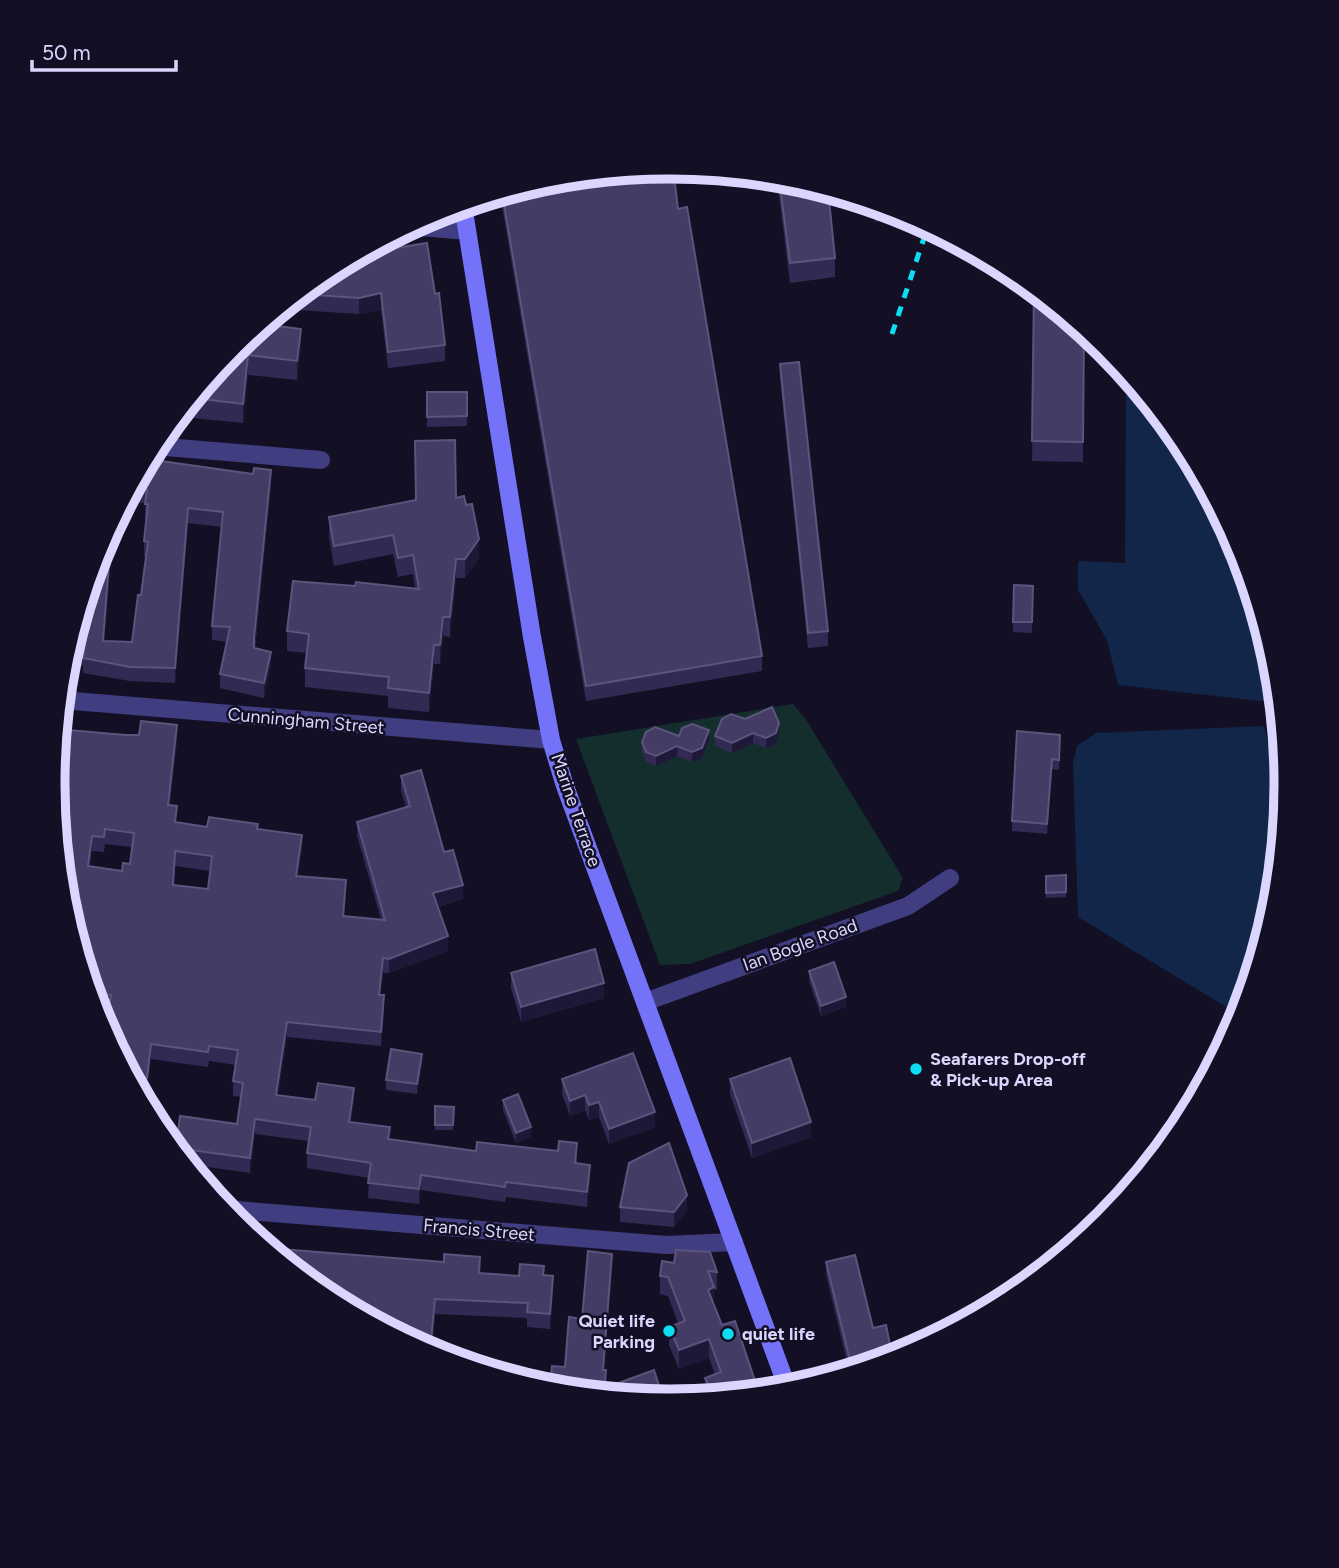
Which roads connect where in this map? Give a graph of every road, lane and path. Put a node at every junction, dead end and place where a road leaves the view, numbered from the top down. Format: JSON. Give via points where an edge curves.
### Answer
{"nodes":[{"id":1,"x":465,"y":215,"type":"edge"},
{"id":2,"x":432,"y":228,"type":"edge"},
{"id":3,"x":467,"y":231,"type":"junction"},
{"id":4,"x":168,"y":447,"type":"edge"},
{"id":5,"x":321,"y":460,"type":"dead end"},
{"id":6,"x":71,"y":701,"type":"edge"},
{"id":7,"x":551,"y":740,"type":"junction"},
{"id":8,"x":950,"y":878,"type":"dead end"},
{"id":9,"x":645,"y":1002,"type":"junction"},
{"id":10,"x":240,"y":1210,"type":"edge"},
{"id":11,"x":734,"y":1242,"type":"junction"},
{"id":12,"x":784,"y":1378,"type":"edge"}],
"edges":[{"from":1,"to":3,"type":"main road","name":"Marine Terrace"},
{"from":2,"to":3,"type":"street"},
{"from":3,"to":7,"type":"main road","name":"Marine Terrace"},
{"from":4,"to":5,"type":"street"},
{"from":6,"to":7,"type":"street","name":"Cunningham Street"},
{"from":7,"to":9,"type":"main road","name":"Marine Terrace"},
{"from":8,"to":9,"type":"street","name":"Ian Bogle Road","via":[[908,906]]},
{"from":9,"to":11,"type":"main road","name":"Marine Terrace"},
{"from":10,"to":11,"type":"street","name":"Francis Street","via":[[666,1245]]},
{"from":11,"to":12,"type":"main road","name":"Marine Terrace"}]}
